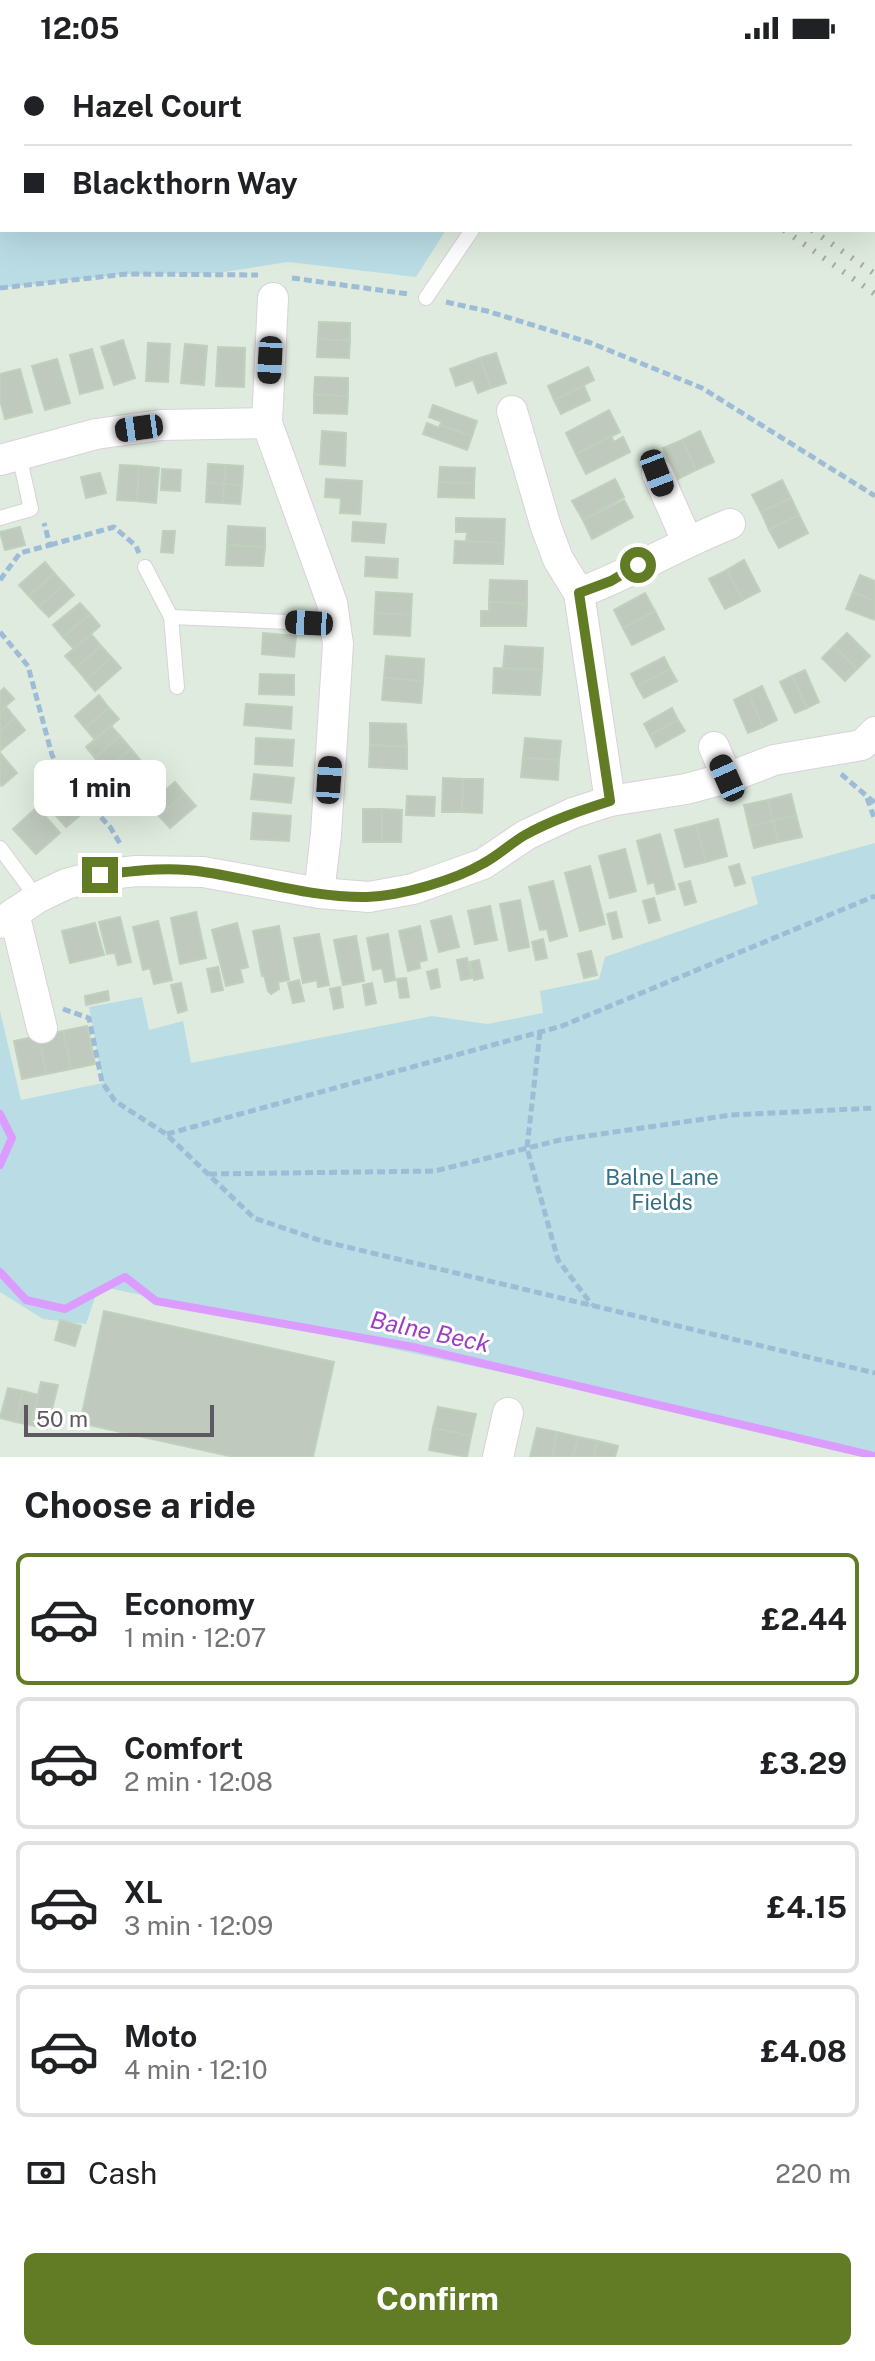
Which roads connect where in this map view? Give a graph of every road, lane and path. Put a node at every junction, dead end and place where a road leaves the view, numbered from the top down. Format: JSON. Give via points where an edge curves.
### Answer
{"nodes":[{"id":1,"x":471,"y":232,"type":"edge"},
{"id":2,"x":277,"y":284,"type":"junction"},
{"id":3,"x":0,"y":288,"type":"edge"},
{"id":4,"x":426,"y":298,"type":"junction"},
{"id":5,"x":512,"y":411,"type":"dead end"},
{"id":6,"x":267,"y":423,"type":"junction"},
{"id":7,"x":9,"y":457,"type":"edge"},
{"id":8,"x":657,"y":473,"type":"dead end"},
{"id":9,"x":875,"y":496,"type":"edge"},
{"id":10,"x":31,"y":509,"type":"junction"},
{"id":11,"x":0,"y":518,"type":"edge"},
{"id":12,"x":730,"y":524,"type":"dead end"},
{"id":13,"x":687,"y":541,"type":"junction"},
{"id":14,"x":50,"y":545,"type":"junction"},
{"id":15,"x":145,"y":567,"type":"joint"},
{"id":16,"x":0,"y":580,"type":"edge"},
{"id":17,"x":579,"y":593,"type":"junction"},
{"id":18,"x":171,"y":617,"type":"junction"},
{"id":19,"x":337,"y":624,"type":"junction"},
{"id":20,"x":0,"y":632,"type":"edge"},
{"id":21,"x":177,"y":687,"type":"dead end"},
{"id":22,"x":875,"y":732,"type":"edge"},
{"id":23,"x":714,"y":747,"type":"dead end"},
{"id":24,"x":727,"y":778,"type":"junction"},
{"id":25,"x":867,"y":798,"type":"dead end"},
{"id":26,"x":610,"y":801,"type":"junction"},
{"id":27,"x":875,"y":820,"type":"edge"},
{"id":28,"x":0,"y":848,"type":"edge"},
{"id":29,"x":136,"y":871,"type":"junction"},
{"id":30,"x":319,"y":893,"type":"junction"},
{"id":31,"x":875,"y":896,"type":"edge"},
{"id":32,"x":17,"y":911,"type":"edge"},
{"id":33,"x":23,"y":985,"type":"junction"},
{"id":34,"x":42,"y":1028,"type":"dead end"},
{"id":35,"x":540,"y":1032,"type":"junction"},
{"id":36,"x":875,"y":1108,"type":"edge"},
{"id":37,"x":166,"y":1134,"type":"junction"},
{"id":38,"x":527,"y":1148,"type":"junction"},
{"id":39,"x":208,"y":1174,"type":"junction"},
{"id":40,"x":593,"y":1306,"type":"junction"},
{"id":41,"x":875,"y":1373,"type":"edge"},
{"id":42,"x":508,"y":1413,"type":"dead end"},
{"id":43,"x":498,"y":1457,"type":"edge"}],
"edges":[{"from":1,"to":4,"type":"lane"},
{"from":2,"to":3,"type":"path","via":[[218,273],[127,274]]},
{"from":2,"to":4,"type":"path"},
{"from":2,"to":6,"type":"street"},
{"from":4,"to":9,"type":"path","via":[[591,343],[702,388]]},
{"from":5,"to":17,"type":"street","via":[[515,474]]},
{"from":6,"to":7,"type":"street","via":[[161,425],[96,434]]},
{"from":6,"to":19,"type":"street"},
{"from":7,"to":10,"type":"lane"},
{"from":8,"to":13,"type":"street"},
{"from":10,"to":11,"type":"lane"},
{"from":10,"to":14,"type":"path","via":[[40,511]]},
{"from":12,"to":13,"type":"street"},
{"from":13,"to":17,"type":"street"},
{"from":14,"to":15,"type":"path","via":[[114,527],[136,546]]},
{"from":14,"to":16,"type":"path","via":[[20,553]]},
{"from":15,"to":18,"type":"lane"},
{"from":17,"to":26,"type":"street"},
{"from":18,"to":19,"type":"lane"},
{"from":18,"to":21,"type":"lane"},
{"from":19,"to":30,"type":"street"},
{"from":20,"to":29,"type":"path","via":[[28,666],[52,755],[63,776],[110,827]]},
{"from":22,"to":24,"type":"street","via":[[862,745],[774,760]]},
{"from":23,"to":24,"type":"street"},
{"from":24,"to":26,"type":"street"},
{"from":25,"to":27,"type":"path"},
{"from":26,"to":30,"type":"street","via":[[526,835],[483,864],[425,885],[369,897]]},
{"from":28,"to":32,"type":"lane"},
{"from":29,"to":30,"type":"street","via":[[203,872]]},
{"from":29,"to":32,"type":"street","via":[[66,884]]},
{"from":31,"to":35,"type":"path"},
{"from":32,"to":33,"type":"street"},
{"from":33,"to":34,"type":"street"},
{"from":33,"to":37,"type":"path","via":[[89,1018],[102,1082],[115,1101]]},
{"from":35,"to":37,"type":"path"},
{"from":35,"to":38,"type":"path"},
{"from":36,"to":38,"type":"path","via":[[731,1115]]},
{"from":37,"to":39,"type":"path"},
{"from":38,"to":39,"type":"path","via":[[435,1171]]},
{"from":38,"to":40,"type":"path","via":[[558,1260]]},
{"from":39,"to":40,"type":"path","via":[[254,1218],[322,1241]]},
{"from":40,"to":41,"type":"path"},
{"from":42,"to":43,"type":"street"}]}
